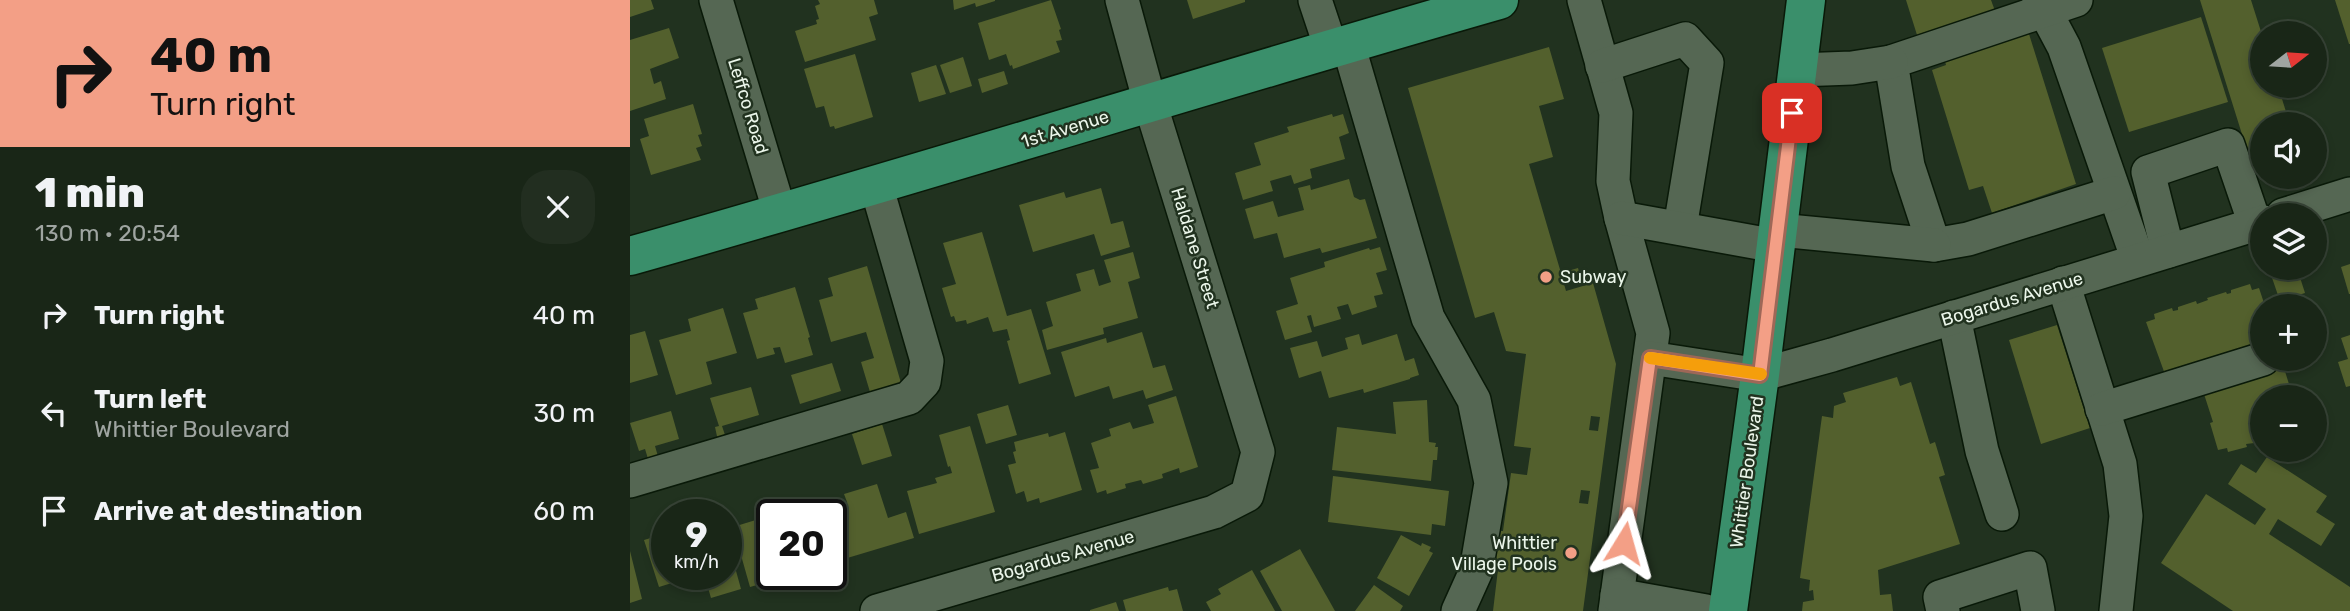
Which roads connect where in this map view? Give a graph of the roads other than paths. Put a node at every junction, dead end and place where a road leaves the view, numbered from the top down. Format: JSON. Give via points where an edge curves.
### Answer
{"nodes":[{"id":1,"x":716,"y":0,"type":"edge"},
{"id":2,"x":1122,"y":0,"type":"edge"},
{"id":3,"x":1315,"y":0,"type":"edge"},
{"id":4,"x":1584,"y":0,"type":"edge"},
{"id":5,"x":1806,"y":0,"type":"edge"},
{"id":6,"x":2076,"y":0,"type":"edge"},
{"id":7,"x":1494,"y":1,"type":"edge"},
{"id":8,"x":2042,"y":5,"type":"edge"},
{"id":9,"x":1339,"y":46,"type":"junction"},
{"id":10,"x":1891,"y":62,"type":"junction"},
{"id":11,"x":1602,"y":66,"type":"junction"},
{"id":12,"x":1798,"y":70,"type":"junction"},
{"id":13,"x":1150,"y":103,"type":"junction"},
{"id":14,"x":876,"y":185,"type":"junction"},
{"id":15,"x":2114,"y":193,"type":"junction"},
{"id":16,"x":2350,"y":194,"type":"edge"},
{"id":17,"x":2258,"y":203,"type":"edge"},
{"id":18,"x":2321,"y":203,"type":"edge"},
{"id":19,"x":780,"y":212,"type":"junction"},
{"id":20,"x":1621,"y":218,"type":"junction"},
{"id":21,"x":2250,"y":225,"type":"edge"},
{"id":22,"x":1680,"y":228,"type":"junction"},
{"id":23,"x":1777,"y":238,"type":"junction"},
{"id":24,"x":1934,"y":245,"type":"junction"},
{"id":25,"x":630,"y":256,"type":"edge"},
{"id":26,"x":2153,"y":256,"type":"junction"},
{"id":27,"x":2063,"y":283,"type":"junction"},
{"id":28,"x":1954,"y":317,"type":"junction"},
{"id":29,"x":1650,"y":358,"type":"junction"},
{"id":30,"x":2250,"y":363,"type":"edge"},
{"id":31,"x":1760,"y":375,"type":"junction"},
{"id":32,"x":2102,"y":409,"type":"junction"},
{"id":33,"x":630,"y":481,"type":"edge"},
{"id":34,"x":1247,"y":495,"type":"joint"},
{"id":35,"x":2002,"y":514,"type":"dead end"},
{"id":36,"x":1616,"y":603,"type":"edge"},
{"id":37,"x":2121,"y":609,"type":"edge"},
{"id":38,"x":877,"y":611,"type":"edge"},
{"id":39,"x":1458,"y":611,"type":"edge"},
{"id":40,"x":1706,"y":611,"type":"edge"},
{"id":41,"x":1728,"y":611,"type":"edge"},
{"id":42,"x":1943,"y":611,"type":"edge"},
{"id":43,"x":2038,"y":611,"type":"edge"}],
"edges":[{"from":1,"to":19,"type":"street","name":"Leffco Road"},
{"from":2,"to":13,"type":"street","name":"Haldane Street"},
{"from":3,"to":9,"type":"street"},
{"from":4,"to":11,"type":"street"},
{"from":5,"to":12,"type":"main road","name":"Whittier Boulevard"},
{"from":6,"to":8,"type":"street"},
{"from":7,"to":9,"type":"main road","name":"1st Avenue"},
{"from":8,"to":10,"type":"street"},
{"from":8,"to":15,"type":"street","via":[[2064,47]]},
{"from":9,"to":13,"type":"main road","name":"1st Avenue"},
{"from":9,"to":39,"type":"street","via":[[1429,318],[1474,400],[1491,483],[1476,571]]},
{"from":10,"to":12,"type":"street"},
{"from":10,"to":24,"type":"street","via":[[1908,166]]},
{"from":11,"to":20,"type":"street","via":[[1616,113],[1613,181]]},
{"from":11,"to":22,"type":"street","via":[[1685,39],[1707,63]]},
{"from":12,"to":23,"type":"main road","name":"Whittier Boulevard"},
{"from":13,"to":14,"type":"main road","name":"1st Avenue"},
{"from":13,"to":34,"type":"street","name":"Haldane Street","via":[[1258,452]]},
{"from":14,"to":19,"type":"main road","name":"1st Avenue"},
{"from":14,"to":33,"type":"street","via":[[927,361],[924,382],[909,398]]},
{"from":15,"to":24,"type":"street","via":[[1968,239]]},
{"from":15,"to":26,"type":"street"},
{"from":16,"to":18,"type":"street","name":"Bogardus Avenue"},
{"from":17,"to":26,"type":"street","via":[[2228,145],[2148,172]]},
{"from":19,"to":25,"type":"main road","name":"1st Avenue"},
{"from":20,"to":22,"type":"street"},
{"from":20,"to":29,"type":"street","via":[[1653,333]]},
{"from":21,"to":26,"type":"street","name":"Bogardus Avenue"},
{"from":22,"to":23,"type":"street"},
{"from":23,"to":24,"type":"street"},
{"from":23,"to":31,"type":"main road","name":"Whittier Boulevard"},
{"from":26,"to":27,"type":"street","name":"Bogardus Avenue"},
{"from":27,"to":28,"type":"street","name":"Bogardus Avenue"},
{"from":27,"to":32,"type":"street"},
{"from":28,"to":31,"type":"street","name":"Bogardus Avenue"},
{"from":28,"to":35,"type":"street","via":[[1982,451]]},
{"from":29,"to":31,"type":"street"},
{"from":29,"to":36,"type":"street"},
{"from":30,"to":32,"type":"street"},
{"from":31,"to":41,"type":"main road","name":"Whittier Boulevard"},
{"from":32,"to":37,"type":"street","via":[[2120,464],[2126,516]]},
{"from":34,"to":38,"type":"street","name":"Bogardus Avenue","via":[[1214,512]]},
{"from":36,"to":40,"type":"street"},
{"from":42,"to":43,"type":"street","via":[[1940,597],[2030,568]]}]}
